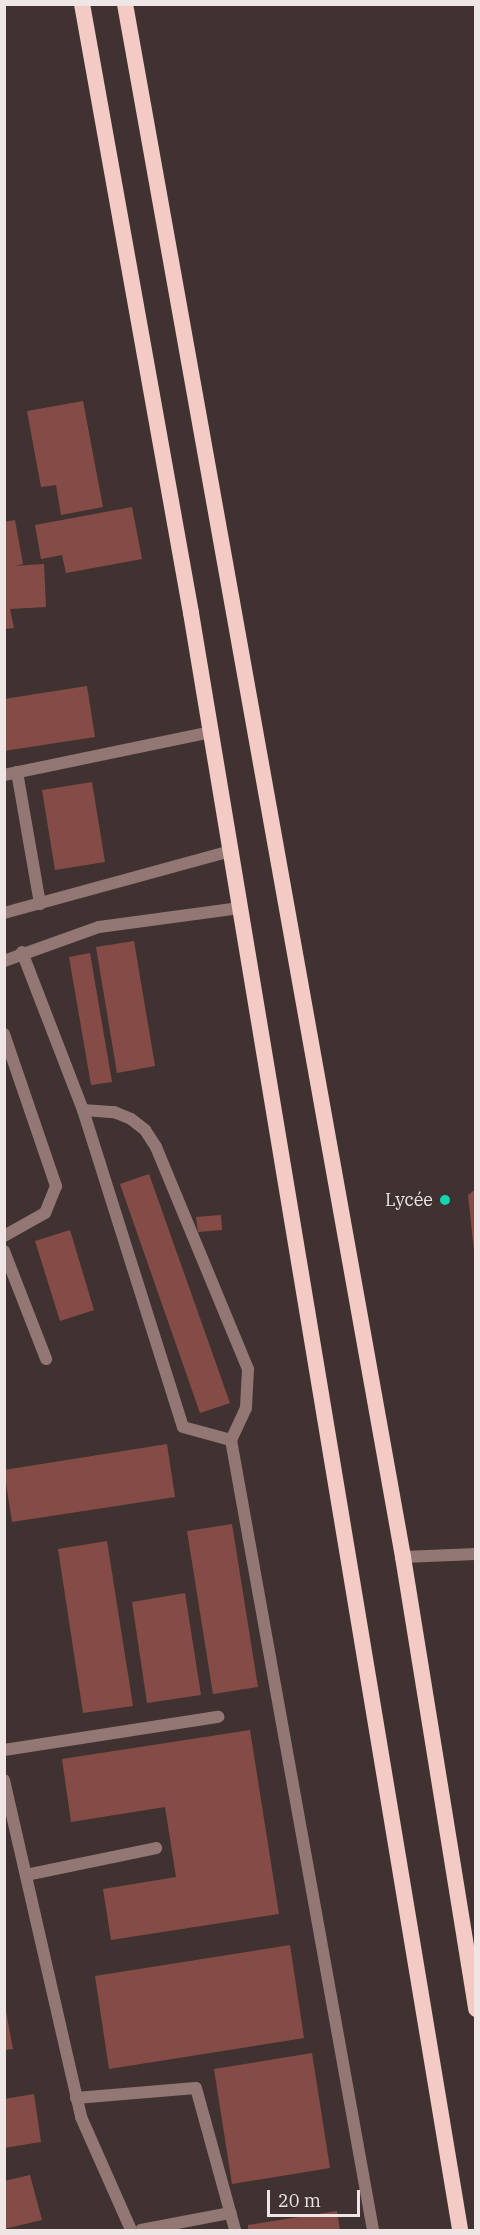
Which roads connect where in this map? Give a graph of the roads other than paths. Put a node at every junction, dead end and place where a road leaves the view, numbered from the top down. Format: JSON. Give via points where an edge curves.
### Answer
{"nodes":[{"id":1,"x":82,"y":4,"type":"edge"},
{"id":2,"x":125,"y":4,"type":"edge"},
{"id":3,"x":211,"y":732,"type":"junction"},
{"id":4,"x":11,"y":773,"type":"edge"},
{"id":5,"x":230,"y":851,"type":"junction"},
{"id":6,"x":40,"y":904,"type":"junction"},
{"id":7,"x":240,"y":908,"type":"junction"},
{"id":8,"x":4,"y":913,"type":"edge"},
{"id":9,"x":22,"y":952,"type":"junction"},
{"id":10,"x":4,"y":961,"type":"edge"},
{"id":11,"x":4,"y":1034,"type":"edge"},
{"id":12,"x":83,"y":1110,"type":"junction"},
{"id":13,"x":4,"y":1236,"type":"edge"},
{"id":14,"x":4,"y":1251,"type":"edge"},
{"id":15,"x":46,"y":1359,"type":"dead end"},
{"id":16,"x":231,"y":1440,"type":"junction"},
{"id":17,"x":476,"y":1554,"type":"edge"},
{"id":18,"x":403,"y":1557,"type":"junction"},
{"id":19,"x":219,"y":1717,"type":"dead end"},
{"id":20,"x":4,"y":1750,"type":"edge"},
{"id":21,"x":4,"y":1780,"type":"edge"},
{"id":22,"x":156,"y":1848,"type":"dead end"},
{"id":23,"x":26,"y":1875,"type":"junction"},
{"id":24,"x":476,"y":2009,"type":"edge"},
{"id":25,"x":76,"y":2098,"type":"junction"},
{"id":26,"x":230,"y":2213,"type":"junction"},
{"id":27,"x":132,"y":2230,"type":"edge"},
{"id":28,"x":141,"y":2230,"type":"edge"},
{"id":29,"x":235,"y":2230,"type":"edge"},
{"id":30,"x":373,"y":2230,"type":"edge"},
{"id":31,"x":460,"y":2230,"type":"edge"}],
"edges":[{"from":1,"to":3,"type":"highway"},
{"from":2,"to":18,"type":"highway"},
{"from":3,"to":4,"type":"street"},
{"from":3,"to":5,"type":"highway"},
{"from":4,"to":6,"type":"street"},
{"from":5,"to":6,"type":"street"},
{"from":5,"to":7,"type":"highway"},
{"from":6,"to":8,"type":"street"},
{"from":7,"to":9,"type":"street","via":[[99,927]]},
{"from":7,"to":31,"type":"highway"},
{"from":9,"to":10,"type":"street"},
{"from":9,"to":12,"type":"street"},
{"from":11,"to":13,"type":"street","via":[[57,1186],[45,1213]]},
{"from":12,"to":16,"type":"street","via":[[183,1427]]},
{"from":12,"to":16,"type":"street","via":[[114,1112],[131,1119],[145,1130],[156,1147],[248,1370],[246,1408]]},
{"from":14,"to":15,"type":"street"},
{"from":16,"to":30,"type":"street"},
{"from":17,"to":18,"type":"street"},
{"from":18,"to":24,"type":"highway"},
{"from":19,"to":20,"type":"street"},
{"from":21,"to":23,"type":"street"},
{"from":22,"to":23,"type":"street"},
{"from":23,"to":25,"type":"street"},
{"from":25,"to":26,"type":"street","via":[[196,2088]]},
{"from":25,"to":27,"type":"street"},
{"from":26,"to":28,"type":"street"},
{"from":26,"to":29,"type":"street"}]}
